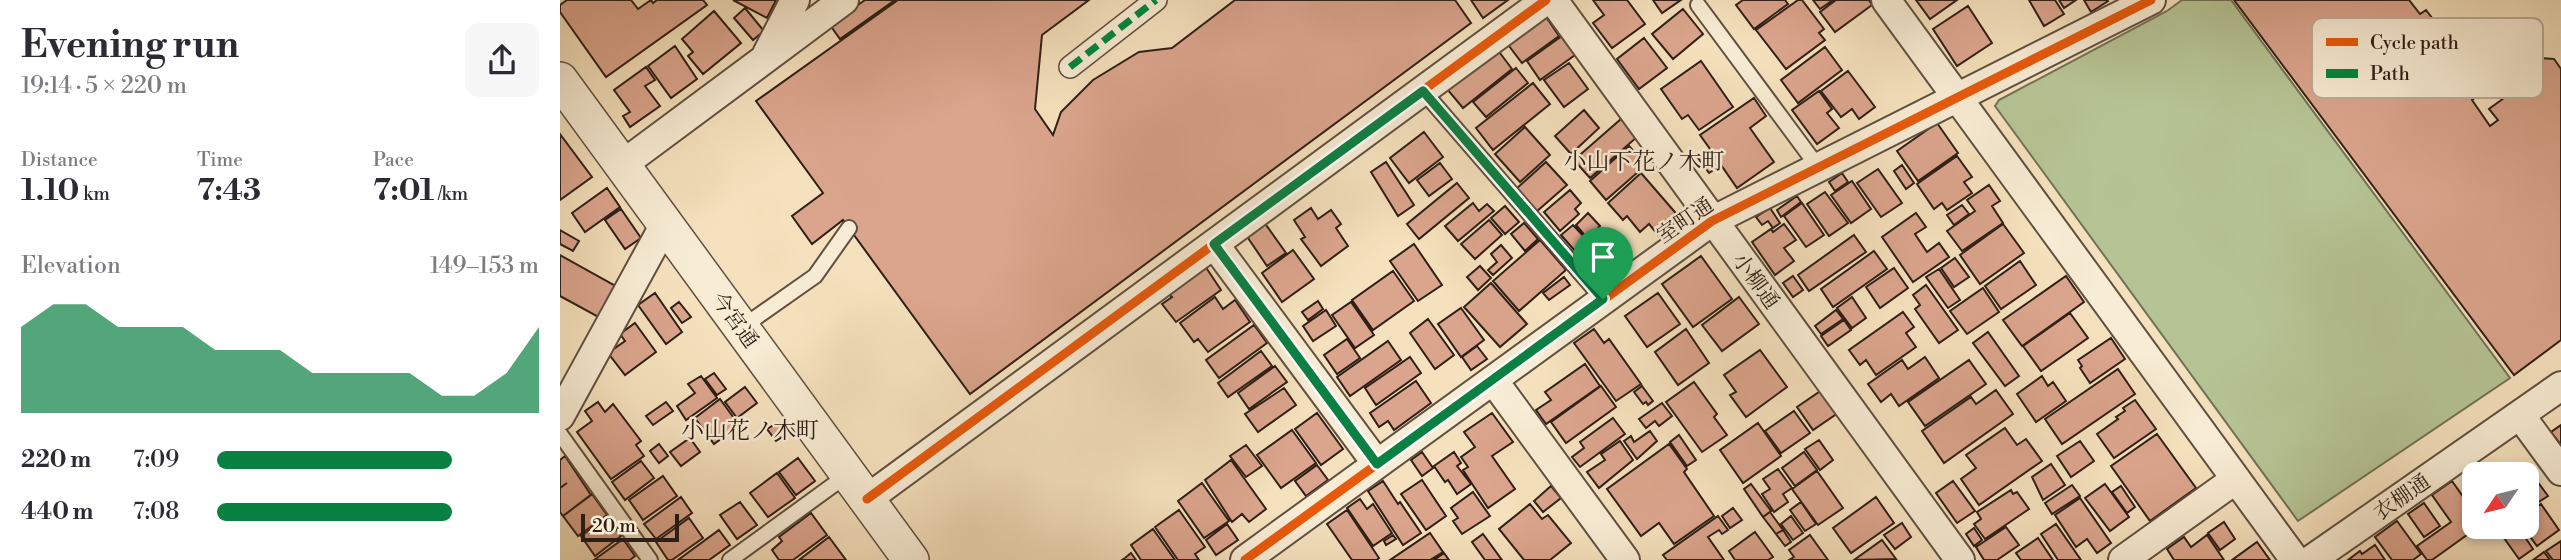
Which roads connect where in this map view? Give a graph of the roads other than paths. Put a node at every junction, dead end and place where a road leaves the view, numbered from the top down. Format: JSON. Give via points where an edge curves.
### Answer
{"nodes":[{"id":1,"x":795,"y":0,"type":"edge"},
{"id":2,"x":844,"y":0,"type":"edge"},
{"id":3,"x":1156,"y":0,"type":"edge"},
{"id":4,"x":1546,"y":0,"type":"edge"},
{"id":5,"x":1553,"y":0,"type":"edge"},
{"id":6,"x":1886,"y":0,"type":"edge"},
{"id":7,"x":2151,"y":0,"type":"edge"},
{"id":8,"x":1698,"y":5,"type":"dead end"},
{"id":9,"x":763,"y":62,"type":"junction"},
{"id":10,"x":1070,"y":66,"type":"dead end"},
{"id":11,"x":560,"y":80,"type":"edge"},
{"id":12,"x":1423,"y":91,"type":"junction"},
{"id":13,"x":1957,"y":97,"type":"junction"},
{"id":14,"x":622,"y":165,"type":"junction"},
{"id":15,"x":1818,"y":167,"type":"junction"},
{"id":16,"x":1712,"y":220,"type":"junction"},
{"id":17,"x":664,"y":226,"type":"junction"},
{"id":18,"x":849,"y":228,"type":"dead end"},
{"id":19,"x":1214,"y":244,"type":"junction"},
{"id":20,"x":1603,"y":299,"type":"junction"},
{"id":21,"x":740,"y":328,"type":"junction"},
{"id":22,"x":1493,"y":380,"type":"junction"},
{"id":23,"x":2561,"y":386,"type":"edge"},
{"id":24,"x":2520,"y":415,"type":"junction"},
{"id":25,"x":560,"y":416,"type":"edge"},
{"id":26,"x":560,"y":435,"type":"edge"},
{"id":27,"x":1377,"y":464,"type":"junction"},
{"id":28,"x":2561,"y":471,"type":"edge"},
{"id":29,"x":2236,"y":479,"type":"junction"},
{"id":30,"x":858,"y":487,"type":"junction"},
{"id":31,"x":1279,"y":550,"type":"edge"},
{"id":32,"x":650,"y":560,"type":"edge"},
{"id":33,"x":730,"y":560,"type":"edge"},
{"id":34,"x":911,"y":560,"type":"edge"},
{"id":35,"x":1245,"y":560,"type":"edge"},
{"id":36,"x":1625,"y":560,"type":"edge"},
{"id":37,"x":1960,"y":560,"type":"edge"},
{"id":38,"x":2123,"y":560,"type":"edge"},
{"id":39,"x":2295,"y":560,"type":"edge"},
{"id":40,"x":2311,"y":560,"type":"edge"}],
"edges":[{"from":1,"to":9,"type":"street"},
{"from":2,"to":9,"type":"street"},
{"from":3,"to":10,"type":"street"},
{"from":4,"to":12,"type":"street"},
{"from":5,"to":16,"type":"street","name":"小柳通"},
{"from":6,"to":13,"type":"street"},
{"from":7,"to":13,"type":"street","name":"室町通"},
{"from":8,"to":15,"type":"lane"},
{"from":9,"to":14,"type":"street"},
{"from":11,"to":14,"type":"street","name":"今宮通"},
{"from":12,"to":19,"type":"street"},
{"from":12,"to":20,"type":"lane"},
{"from":13,"to":15,"type":"street","name":"室町通"},
{"from":13,"to":29,"type":"street"},
{"from":14,"to":17,"type":"street","name":"今宮通"},
{"from":15,"to":16,"type":"street","name":"室町通"},
{"from":16,"to":20,"type":"street","name":"室町通"},
{"from":16,"to":37,"type":"street","name":"小柳通"},
{"from":17,"to":21,"type":"street","name":"今宮通"},
{"from":17,"to":25,"type":"street"},
{"from":18,"to":21,"type":"lane","via":[[814,276]]},
{"from":19,"to":27,"type":"street"},
{"from":19,"to":30,"type":"street"},
{"from":20,"to":22,"type":"street","name":"室町通"},
{"from":21,"to":30,"type":"street","name":"今宮通"},
{"from":22,"to":27,"type":"street","name":"室町通"},
{"from":22,"to":36,"type":"street"},
{"from":23,"to":24,"type":"street","name":"衣棚通"},
{"from":24,"to":28,"type":"street"},
{"from":24,"to":40,"type":"street","name":"衣棚通"},
{"from":26,"to":32,"type":"lane"},
{"from":27,"to":31,"type":"street","name":"室町通"},
{"from":29,"to":38,"type":"street"},
{"from":29,"to":39,"type":"street"},
{"from":30,"to":33,"type":"lane"},
{"from":30,"to":34,"type":"street","name":"今宮通"},
{"from":31,"to":35,"type":"street","name":"室町通"}]}
